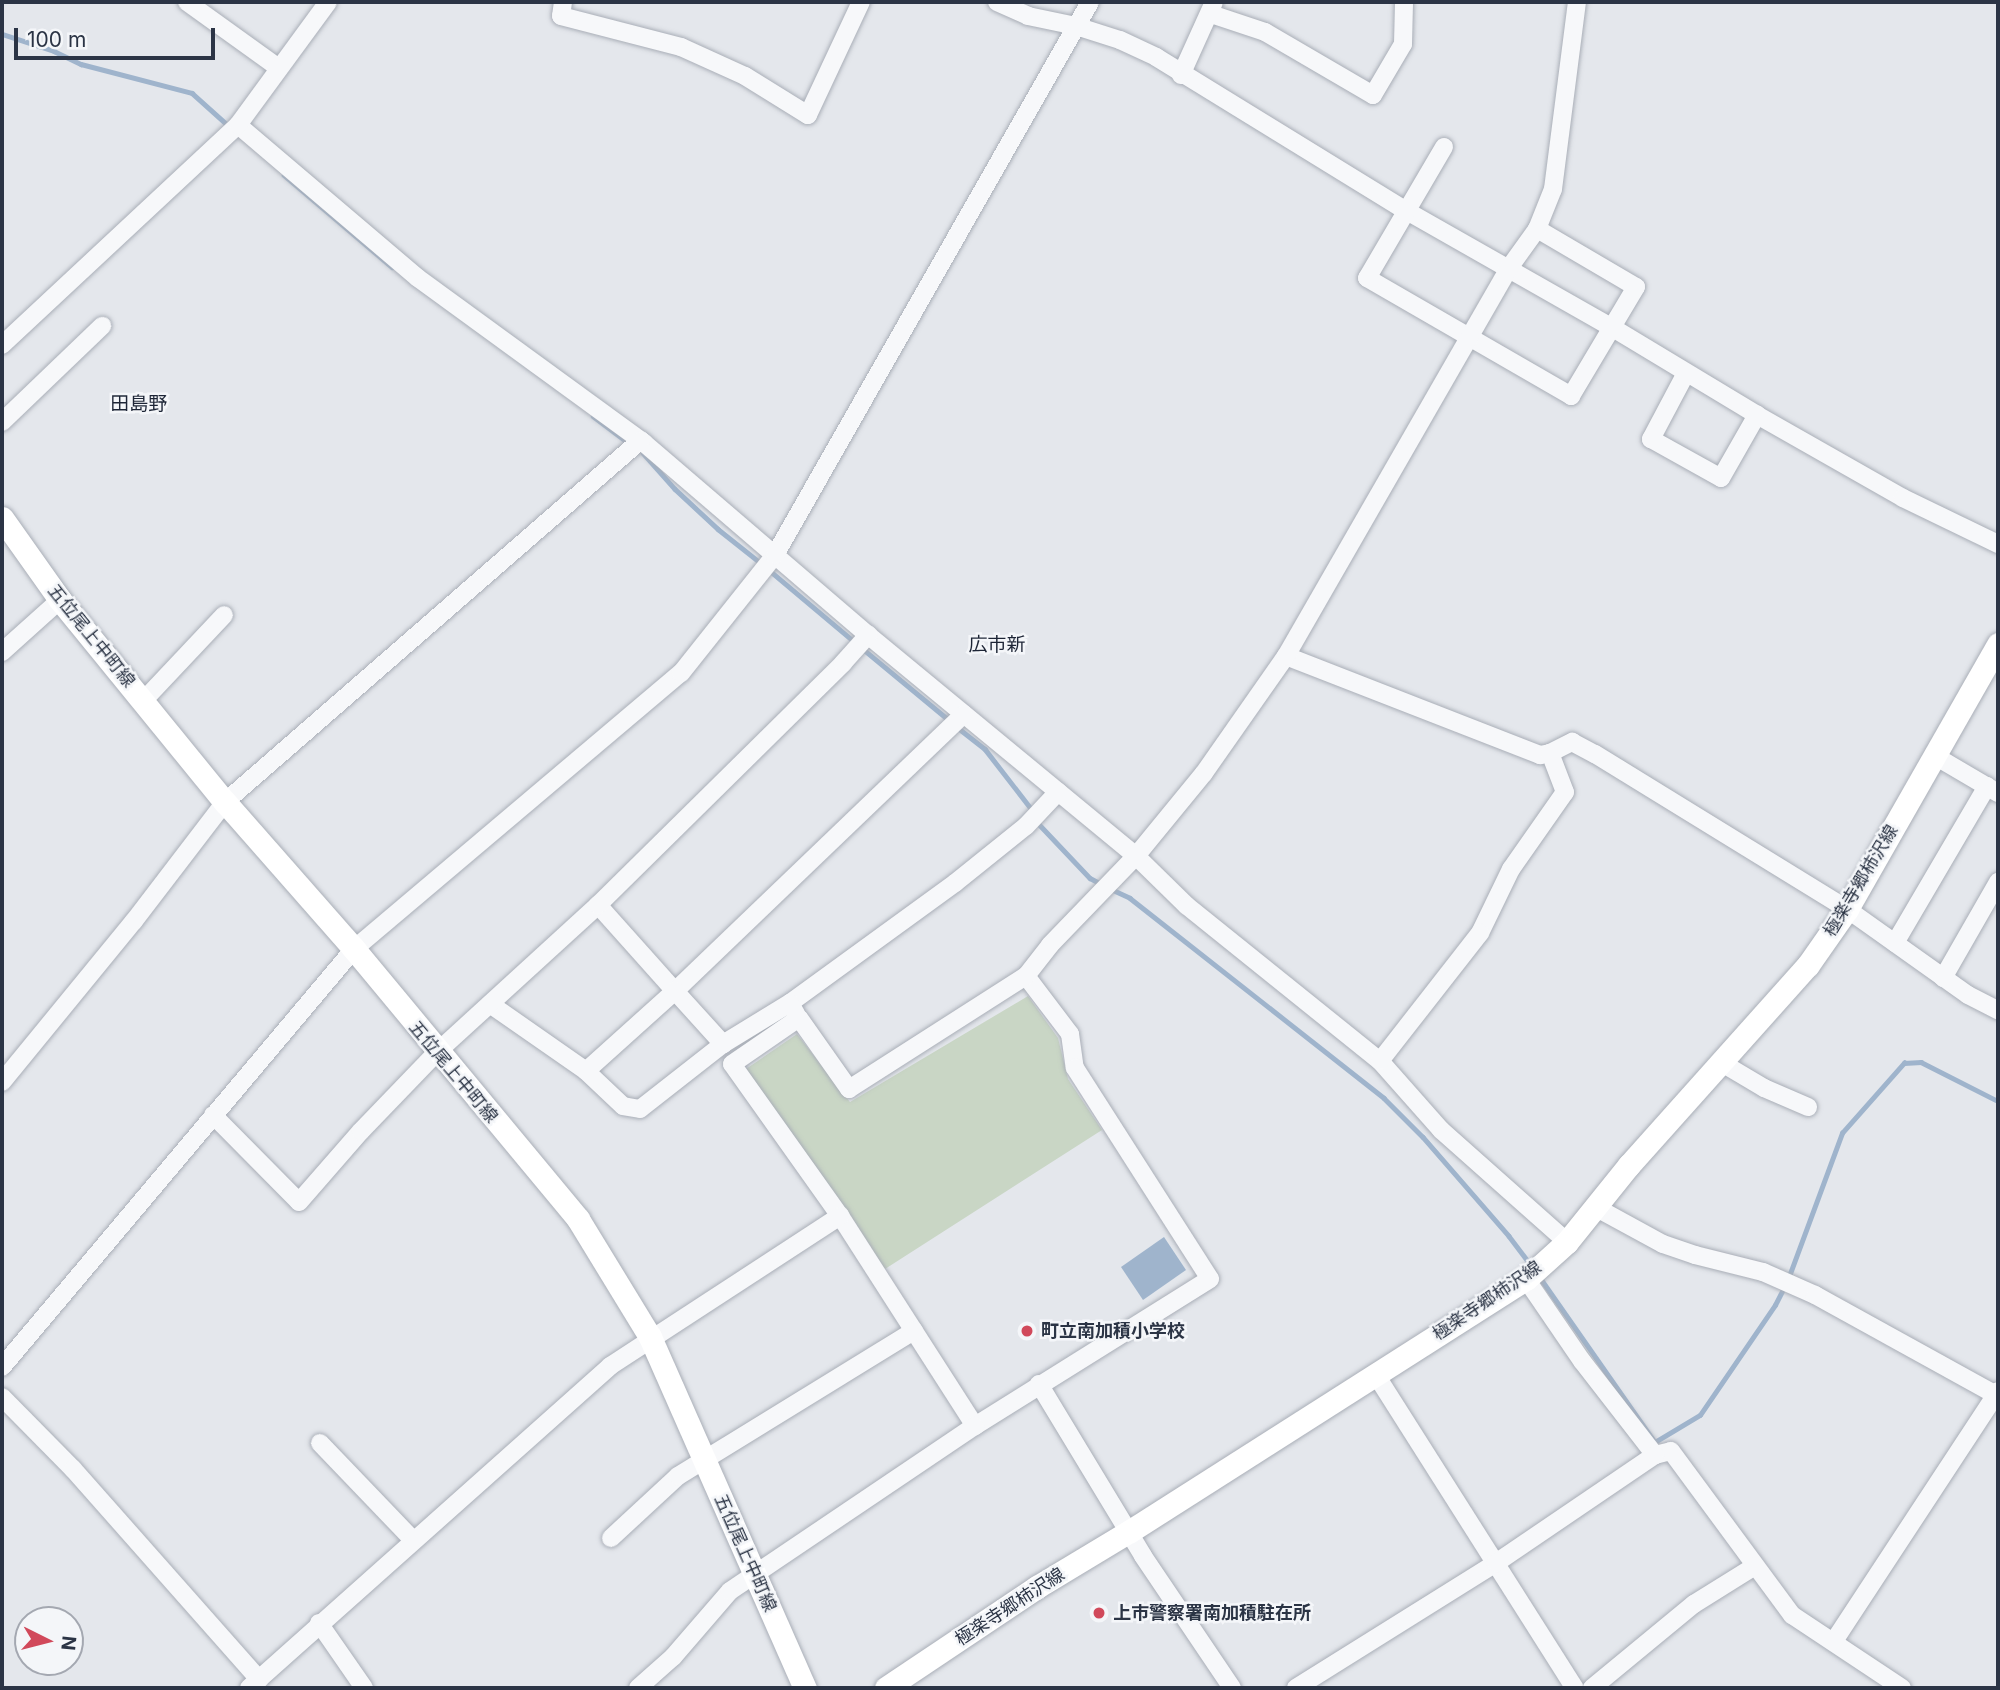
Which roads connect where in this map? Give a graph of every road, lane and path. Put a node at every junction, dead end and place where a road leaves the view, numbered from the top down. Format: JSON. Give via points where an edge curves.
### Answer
{"nodes":[{"id":1,"x":187,"y":2,"type":"edge"},
{"id":2,"x":328,"y":2,"type":"edge"},
{"id":3,"x":563,"y":2,"type":"edge"},
{"id":4,"x":861,"y":2,"type":"edge"},
{"id":5,"x":997,"y":2,"type":"edge"},
{"id":6,"x":1090,"y":2,"type":"edge"},
{"id":7,"x":1404,"y":2,"type":"edge"},
{"id":8,"x":1577,"y":2,"type":"edge"},
{"id":9,"x":1212,"y":8,"type":"edge"},
{"id":10,"x":1076,"y":26,"type":"junction"},
{"id":11,"x":279,"y":68,"type":"junction"},
{"id":12,"x":1181,"y":75,"type":"junction"},
{"id":13,"x":238,"y":125,"type":"junction"},
{"id":14,"x":1444,"y":147,"type":"dead end"},
{"id":15,"x":1405,"y":210,"type":"junction"},
{"id":16,"x":1537,"y":229,"type":"junction"},
{"id":17,"x":1509,"y":268,"type":"junction"},
{"id":18,"x":102,"y":326,"type":"dead end"},
{"id":19,"x":1614,"y":328,"type":"junction"},
{"id":20,"x":1469,"y":339,"type":"junction"},
{"id":21,"x":2,"y":345,"type":"edge"},
{"id":22,"x":1686,"y":373,"type":"junction"},
{"id":23,"x":1757,"y":415,"type":"junction"},
{"id":24,"x":2,"y":422,"type":"edge"},
{"id":25,"x":641,"y":440,"type":"junction"},
{"id":26,"x":2,"y":518,"type":"edge"},
{"id":27,"x":1998,"y":544,"type":"edge"},
{"id":28,"x":775,"y":555,"type":"junction"},
{"id":29,"x":60,"y":600,"type":"junction"},
{"id":30,"x":224,"y":615,"type":"dead end"},
{"id":31,"x":868,"y":635,"type":"junction"},
{"id":32,"x":1998,"y":644,"type":"edge"},
{"id":33,"x":2,"y":652,"type":"edge"},
{"id":34,"x":1286,"y":656,"type":"junction"},
{"id":35,"x":143,"y":701,"type":"junction"},
{"id":36,"x":964,"y":714,"type":"junction"},
{"id":37,"x":1550,"y":753,"type":"junction"},
{"id":38,"x":1935,"y":756,"type":"junction"},
{"id":39,"x":1992,"y":790,"type":"edge"},
{"id":40,"x":1058,"y":792,"type":"junction"},
{"id":41,"x":225,"y":802,"type":"junction"},
{"id":42,"x":1136,"y":856,"type":"junction"},
{"id":43,"x":1998,"y":882,"type":"edge"},
{"id":44,"x":598,"y":905,"type":"junction"},
{"id":45,"x":1847,"y":909,"type":"junction"},
{"id":46,"x":1895,"y":943,"type":"junction"},
{"id":47,"x":354,"y":949,"type":"junction"},
{"id":48,"x":1026,"y":976,"type":"junction"},
{"id":49,"x":1943,"y":978,"type":"junction"},
{"id":50,"x":675,"y":991,"type":"junction"},
{"id":51,"x":490,"y":1004,"type":"junction"},
{"id":52,"x":1998,"y":1010,"type":"edge"},
{"id":53,"x":794,"y":1011,"type":"junction"},
{"id":54,"x":723,"y":1044,"type":"junction"},
{"id":55,"x":436,"y":1053,"type":"junction"},
{"id":56,"x":1380,"y":1061,"type":"junction"},
{"id":57,"x":1722,"y":1063,"type":"junction"},
{"id":58,"x":586,"y":1071,"type":"junction"},
{"id":59,"x":2,"y":1082,"type":"edge"},
{"id":60,"x":1808,"y":1107,"type":"dead end"},
{"id":61,"x":213,"y":1115,"type":"junction"},
{"id":62,"x":1595,"y":1207,"type":"junction"},
{"id":63,"x":840,"y":1216,"type":"junction"},
{"id":64,"x":1567,"y":1242,"type":"junction"},
{"id":65,"x":1526,"y":1279,"type":"junction"},
{"id":66,"x":914,"y":1331,"type":"junction"},
{"id":67,"x":650,"y":1337,"type":"junction"},
{"id":68,"x":2,"y":1367,"type":"edge"},
{"id":69,"x":1376,"y":1375,"type":"junction"},
{"id":70,"x":1039,"y":1384,"type":"junction"},
{"id":71,"x":1998,"y":1394,"type":"edge"},
{"id":72,"x":2,"y":1397,"type":"edge"},
{"id":73,"x":975,"y":1426,"type":"junction"},
{"id":74,"x":320,"y":1444,"type":"dead end"},
{"id":75,"x":1655,"y":1455,"type":"junction"},
{"id":76,"x":705,"y":1459,"type":"junction"},
{"id":77,"x":1130,"y":1531,"type":"junction"},
{"id":78,"x":611,"y":1538,"type":"dead end"},
{"id":79,"x":413,"y":1540,"type":"junction"},
{"id":80,"x":1496,"y":1563,"type":"junction"},
{"id":81,"x":1755,"y":1566,"type":"junction"},
{"id":82,"x":753,"y":1574,"type":"junction"},
{"id":83,"x":319,"y":1623,"type":"junction"},
{"id":84,"x":1834,"y":1641,"type":"junction"},
{"id":85,"x":254,"y":1684,"type":"edge"},
{"id":86,"x":364,"y":1688,"type":"edge"},
{"id":87,"x":638,"y":1688,"type":"edge"},
{"id":88,"x":805,"y":1688,"type":"edge"},
{"id":89,"x":887,"y":1688,"type":"edge"},
{"id":90,"x":1232,"y":1688,"type":"edge"},
{"id":91,"x":1296,"y":1688,"type":"edge"},
{"id":92,"x":1575,"y":1688,"type":"edge"},
{"id":93,"x":1592,"y":1688,"type":"edge"},
{"id":94,"x":1902,"y":1688,"type":"edge"}],
"edges":[{"from":1,"to":11,"type":"street"},
{"from":2,"to":11,"type":"street"},
{"from":3,"to":4,"type":"street","via":[[561,16],[681,47],[745,76],[808,115]]},
{"from":5,"to":10,"type":"street","via":[[1028,16]]},
{"from":6,"to":10,"type":"street"},
{"from":7,"to":9,"type":"street","via":[[1402,44],[1373,95],[1265,32]]},
{"from":8,"to":16,"type":"street","via":[[1553,189]]},
{"from":9,"to":12,"type":"street"},
{"from":10,"to":12,"type":"street","via":[[1151,54]]},
{"from":10,"to":28,"type":"street"},
{"from":11,"to":13,"type":"street"},
{"from":12,"to":15,"type":"street"},
{"from":13,"to":21,"type":"street"},
{"from":13,"to":25,"type":"street","via":[[418,278]]},
{"from":14,"to":15,"type":"street"},
{"from":15,"to":17,"type":"street"},
{"from":15,"to":20,"type":"street","via":[[1367,278]]},
{"from":16,"to":17,"type":"street"},
{"from":16,"to":19,"type":"street","via":[[1636,287]]},
{"from":17,"to":19,"type":"street"},
{"from":17,"to":20,"type":"street"},
{"from":18,"to":24,"type":"street"},
{"from":19,"to":20,"type":"street","via":[[1572,396]]},
{"from":19,"to":22,"type":"street"},
{"from":20,"to":34,"type":"street"},
{"from":22,"to":23,"type":"street"},
{"from":22,"to":23,"type":"street","via":[[1651,439],[1721,478]]},
{"from":23,"to":27,"type":"street","via":[[1903,498]]},
{"from":25,"to":28,"type":"street"},
{"from":25,"to":41,"type":"street"},
{"from":26,"to":29,"type":"main road","name":"五位尾上中町線"},
{"from":28,"to":31,"type":"street"},
{"from":28,"to":47,"type":"street","via":[[681,673]]},
{"from":29,"to":33,"type":"street"},
{"from":29,"to":35,"type":"main road","name":"五位尾上中町線"},
{"from":30,"to":35,"type":"street"},
{"from":31,"to":36,"type":"street"},
{"from":31,"to":44,"type":"street"},
{"from":32,"to":38,"type":"main road","name":"極楽寺郷柿沢線"},
{"from":34,"to":37,"type":"street","via":[[1540,755]]},
{"from":34,"to":42,"type":"street","via":[[1204,773]]},
{"from":35,"to":41,"type":"main road","name":"五位尾上中町線"},
{"from":36,"to":40,"type":"street"},
{"from":36,"to":50,"type":"street"},
{"from":37,"to":45,"type":"street","via":[[1572,742]]},
{"from":37,"to":56,"type":"street","via":[[1565,792],[1511,869],[1480,933]]},
{"from":38,"to":39,"type":"street"},
{"from":38,"to":45,"type":"main road","name":"極楽寺郷柿沢線"},
{"from":39,"to":46,"type":"street"},
{"from":40,"to":42,"type":"street"},
{"from":40,"to":53,"type":"street","via":[[1026,826]]},
{"from":41,"to":47,"type":"main road","name":"五位尾上中町線"},
{"from":41,"to":59,"type":"street"},
{"from":42,"to":48,"type":"street"},
{"from":42,"to":56,"type":"street","via":[[1196,914]]},
{"from":43,"to":49,"type":"street"},
{"from":44,"to":50,"type":"street"},
{"from":44,"to":51,"type":"street"},
{"from":45,"to":46,"type":"street"},
{"from":45,"to":57,"type":"main road","name":"極楽寺郷柿沢線","via":[[1808,965]]},
{"from":46,"to":49,"type":"street"},
{"from":47,"to":55,"type":"main road","name":"五位尾上中町線"},
{"from":47,"to":61,"type":"street"},
{"from":48,"to":53,"type":"street","via":[[849,1089]]},
{"from":48,"to":70,"type":"street","via":[[1070,1034],[1075,1068],[1210,1279]]},
{"from":49,"to":52,"type":"street"},
{"from":50,"to":54,"type":"street"},
{"from":50,"to":58,"type":"street"},
{"from":51,"to":55,"type":"street"},
{"from":51,"to":58,"type":"street"},
{"from":53,"to":54,"type":"street"},
{"from":53,"to":63,"type":"street","via":[[732,1064]]},
{"from":54,"to":58,"type":"street","via":[[640,1109],[623,1106]]},
{"from":55,"to":61,"type":"street","via":[[299,1202]]},
{"from":55,"to":67,"type":"main road","name":"五位尾上中町線","via":[[578,1219]]},
{"from":56,"to":64,"type":"street","via":[[1441,1130]]},
{"from":57,"to":60,"type":"street"},
{"from":57,"to":62,"type":"main road","name":"極楽寺郷柿沢線"},
{"from":61,"to":68,"type":"street"},
{"from":62,"to":64,"type":"main road","name":"極楽寺郷柿沢線"},
{"from":62,"to":71,"type":"street","via":[[1663,1244],[1763,1272],[1815,1295]]},
{"from":63,"to":66,"type":"street"},
{"from":63,"to":67,"type":"street"},
{"from":64,"to":65,"type":"main road","name":"極楽寺郷柿沢線"},
{"from":65,"to":69,"type":"main road","name":"極楽寺郷柿沢線"},
{"from":65,"to":75,"type":"street"},
{"from":66,"to":73,"type":"street"},
{"from":66,"to":76,"type":"street"},
{"from":67,"to":76,"type":"main road","name":"五位尾上中町線"},
{"from":67,"to":79,"type":"street","via":[[610,1366]]},
{"from":69,"to":77,"type":"main road","name":"極楽寺郷柿沢線"},
{"from":69,"to":80,"type":"street"},
{"from":70,"to":73,"type":"street"},
{"from":70,"to":77,"type":"street"},
{"from":71,"to":84,"type":"street"},
{"from":72,"to":85,"type":"street","via":[[73,1469]]},
{"from":73,"to":82,"type":"street"},
{"from":74,"to":79,"type":"street"},
{"from":75,"to":80,"type":"street"},
{"from":75,"to":81,"type":"street","via":[[1671,1451]]},
{"from":76,"to":78,"type":"street","via":[[678,1476]]},
{"from":76,"to":82,"type":"main road","name":"五位尾上中町線"},
{"from":77,"to":89,"type":"main road","name":"極楽寺郷柿沢線"},
{"from":77,"to":90,"type":"street"},
{"from":79,"to":83,"type":"street"},
{"from":80,"to":91,"type":"street"},
{"from":80,"to":92,"type":"street"},
{"from":81,"to":84,"type":"street","via":[[1792,1615]]},
{"from":81,"to":93,"type":"street","via":[[1694,1604]]},
{"from":82,"to":87,"type":"street","via":[[730,1591],[673,1657]]},
{"from":82,"to":88,"type":"main road","name":"五位尾上中町線"},
{"from":83,"to":85,"type":"street"},
{"from":83,"to":86,"type":"street"},
{"from":84,"to":94,"type":"street"}]}
